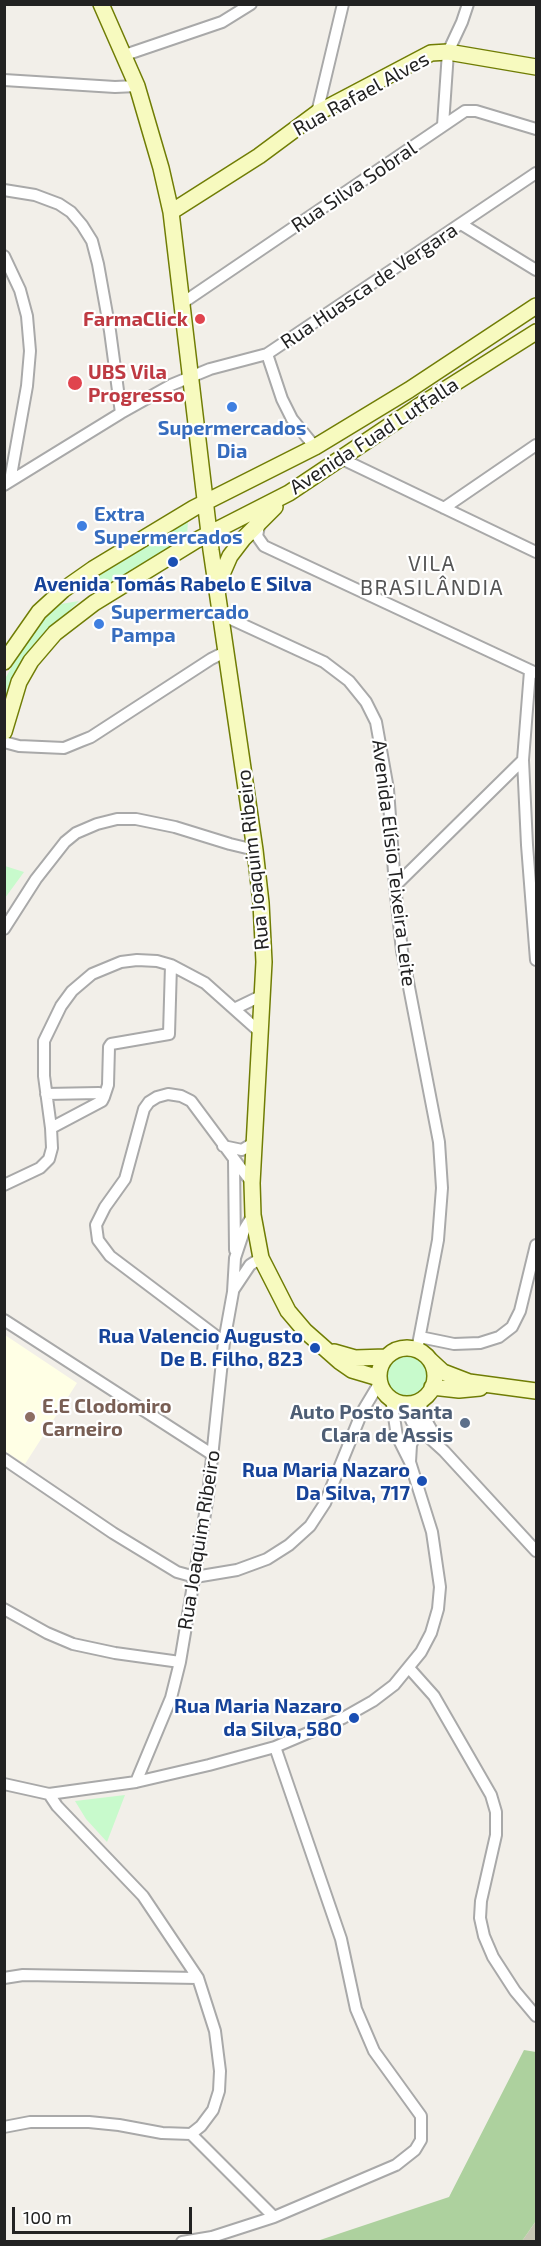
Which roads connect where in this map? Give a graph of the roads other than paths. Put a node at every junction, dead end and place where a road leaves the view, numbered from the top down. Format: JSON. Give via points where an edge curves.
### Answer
{"nodes":[{"id":1,"x":101,"y":4,"type":"edge"},
{"id":2,"x":251,"y":4,"type":"edge"},
{"id":3,"x":344,"y":4,"type":"edge"},
{"id":4,"x":468,"y":4,"type":"edge"},
{"id":5,"x":448,"y":52,"type":"junction"},
{"id":6,"x":125,"y":55,"type":"junction"},
{"id":7,"x":537,"y":67,"type":"edge"},
{"id":8,"x":4,"y":80,"type":"edge"},
{"id":9,"x":137,"y":86,"type":"junction"},
{"id":10,"x":317,"y":113,"type":"junction"},
{"id":11,"x":443,"y":125,"type":"junction"},
{"id":12,"x":537,"y":129,"type":"edge"},
{"id":13,"x":537,"y":173,"type":"edge"},
{"id":14,"x":4,"y":190,"type":"edge"},
{"id":15,"x":171,"y":212,"type":"junction"},
{"id":16,"x":461,"y":224,"type":"junction"},
{"id":17,"x":4,"y":256,"type":"edge"},
{"id":18,"x":537,"y":270,"type":"edge"},
{"id":19,"x":181,"y":304,"type":"junction"},
{"id":20,"x":537,"y":306,"type":"edge"},
{"id":21,"x":537,"y":332,"type":"edge"},
{"id":22,"x":267,"y":354,"type":"junction"},
{"id":23,"x":190,"y":376,"type":"junction"},
{"id":24,"x":388,"y":402,"type":"junction"},
{"id":25,"x":121,"y":413,"type":"junction"},
{"id":26,"x":394,"y":423,"type":"junction"},
{"id":27,"x":537,"y":445,"type":"edge"},
{"id":28,"x":315,"y":447,"type":"junction"},
{"id":29,"x":342,"y":459,"type":"junction"},
{"id":30,"x":8,"y":483,"type":"edge"},
{"id":31,"x":289,"y":493,"type":"junction"},
{"id":32,"x":205,"y":502,"type":"junction"},
{"id":33,"x":444,"y":508,"type":"junction"},
{"id":34,"x":260,"y":521,"type":"junction"},
{"id":35,"x":209,"y":535,"type":"junction"},
{"id":36,"x":537,"y":552,"type":"edge"},
{"id":37,"x":80,"y":578,"type":"junction"},
{"id":38,"x":216,"y":588,"type":"junction"},
{"id":39,"x":94,"y":603,"type":"junction"},
{"id":40,"x":222,"y":615,"type":"junction"},
{"id":41,"x":225,"y":652,"type":"junction"},
{"id":42,"x":4,"y":662,"type":"edge"},
{"id":43,"x":533,"y":672,"type":"edge"},
{"id":44,"x":4,"y":732,"type":"edge"},
{"id":45,"x":4,"y":742,"type":"edge"},
{"id":46,"x":523,"y":760,"type":"junction"},
{"id":47,"x":255,"y":850,"type":"junction"},
{"id":48,"x":395,"y":886,"type":"junction"},
{"id":49,"x":4,"y":929,"type":"edge"},
{"id":50,"x":537,"y":960,"type":"edge"},
{"id":51,"x":171,"y":965,"type":"junction"},
{"id":52,"x":263,"y":995,"type":"junction"},
{"id":53,"x":236,"y":1008,"type":"junction"},
{"id":54,"x":261,"y":1033,"type":"junction"},
{"id":55,"x":46,"y":1094,"type":"junction"},
{"id":56,"x":104,"y":1097,"type":"junction"},
{"id":57,"x":51,"y":1128,"type":"junction"},
{"id":58,"x":255,"y":1142,"type":"junction"},
{"id":59,"x":223,"y":1146,"type":"junction"},
{"id":60,"x":234,"y":1160,"type":"junction"},
{"id":61,"x":252,"y":1183,"type":"junction"},
{"id":62,"x":4,"y":1185,"type":"edge"},
{"id":63,"x":253,"y":1215,"type":"junction"},
{"id":64,"x":537,"y":1245,"type":"edge"},
{"id":65,"x":235,"y":1258,"type":"junction"},
{"id":66,"x":261,"y":1258,"type":"junction"},
{"id":67,"x":233,"y":1292,"type":"junction"},
{"id":68,"x":4,"y":1320,"type":"edge"},
{"id":69,"x":224,"y":1342,"type":"junction"},
{"id":70,"x":419,"y":1343,"type":"junction"},
{"id":71,"x":327,"y":1349,"type":"junction"},
{"id":72,"x":386,"y":1357,"type":"junction"},
{"id":73,"x":430,"y":1360,"type":"junction"},
{"id":74,"x":380,"y":1380,"type":"junction"},
{"id":75,"x":494,"y":1386,"type":"junction"},
{"id":76,"x":432,"y":1387,"type":"junction"},
{"id":77,"x":537,"y":1391,"type":"edge"},
{"id":78,"x":397,"y":1400,"type":"junction"},
{"id":79,"x":422,"y":1407,"type":"junction"},
{"id":80,"x":419,"y":1429,"type":"junction"},
{"id":81,"x":444,"y":1451,"type":"junction"},
{"id":82,"x":213,"y":1455,"type":"junction"},
{"id":83,"x":4,"y":1459,"type":"edge"},
{"id":84,"x":410,"y":1462,"type":"junction"},
{"id":85,"x":537,"y":1551,"type":"edge"},
{"id":86,"x":195,"y":1576,"type":"junction"},
{"id":87,"x":4,"y":1609,"type":"edge"},
{"id":88,"x":180,"y":1662,"type":"junction"},
{"id":89,"x":409,"y":1668,"type":"junction"},
{"id":90,"x":275,"y":1747,"type":"junction"},
{"id":91,"x":136,"y":1782,"type":"junction"},
{"id":92,"x":4,"y":1784,"type":"edge"},
{"id":93,"x":49,"y":1794,"type":"junction"},
{"id":94,"x":4,"y":1978,"type":"edge"},
{"id":95,"x":198,"y":1978,"type":"junction"},
{"id":96,"x":537,"y":2016,"type":"edge"},
{"id":97,"x":4,"y":2127,"type":"edge"},
{"id":98,"x":191,"y":2134,"type":"junction"},
{"id":99,"x":274,"y":2217,"type":"junction"},
{"id":100,"x":182,"y":2241,"type":"edge"}],
"edges":[{"from":1,"to":6,"type":"main road"},
{"from":2,"to":6,"type":"street","via":[[222,22]]},
{"from":3,"to":10,"type":"street"},
{"from":4,"to":5,"type":"street"},
{"from":5,"to":7,"type":"main road","name":"Rua Rafael Alves"},
{"from":5,"to":10,"type":"main road","name":"Rua Rafael Alves","via":[[416,59]]},
{"from":5,"to":11,"type":"street"},
{"from":6,"to":9,"type":"main road"},
{"from":8,"to":9,"type":"street"},
{"from":9,"to":15,"type":"main road"},
{"from":10,"to":15,"type":"main road","name":"Rua Rafael Alves","via":[[259,156]]},
{"from":11,"to":12,"type":"street","name":"Rua Silva Sobral","via":[[470,110]]},
{"from":11,"to":19,"type":"street","name":"Rua Silva Sobral"},
{"from":13,"to":16,"type":"street","name":"Rua Huasca de Vergara"},
{"from":14,"to":25,"type":"street","via":[[59,204],[71,212],[92,241]]},
{"from":15,"to":19,"type":"main road"},
{"from":16,"to":18,"type":"street"},
{"from":16,"to":22,"type":"street","name":"Rua Huasca de Vergara"},
{"from":17,"to":30,"type":"street","via":[[25,307],[30,351]]},
{"from":19,"to":23,"type":"main road"},
{"from":20,"to":24,"type":"main road","name":"Avenida Fuad Lutfalla"},
{"from":21,"to":26,"type":"main road","name":"Avenida Fuad Lutfalla"},
{"from":22,"to":23,"type":"street","name":"Rua Huasca de Vergara"},
{"from":22,"to":28,"type":"street","via":[[292,419]]},
{"from":23,"to":25,"type":"street","name":"Rua Huasca de Vergara"},
{"from":23,"to":32,"type":"main road"},
{"from":24,"to":26,"type":"main road","via":[[394,411]]},
{"from":24,"to":28,"type":"main road","name":"Avenida Fuad Lutfalla"},
{"from":25,"to":30,"type":"street","name":"Rua Huasca de Vergara"},
{"from":26,"to":29,"type":"main road","name":"Avenida Fuad Lutfalla"},
{"from":27,"to":33,"type":"street"},
{"from":28,"to":32,"type":"main road","name":"Avenida Fuad Lutfalla"},
{"from":29,"to":31,"type":"main road","name":"Avenida Fuad Lutfalla"},
{"from":29,"to":33,"type":"street"},
{"from":31,"to":34,"type":"main road"},
{"from":31,"to":35,"type":"main road","name":"Avenida Fuad Lutfalla"},
{"from":32,"to":35,"type":"main road"},
{"from":32,"to":37,"type":"main road"},
{"from":33,"to":36,"type":"street"},
{"from":34,"to":38,"type":"main road","via":[[230,556]]},
{"from":34,"to":43,"type":"street","via":[[257,536],[264,546]]},
{"from":35,"to":38,"type":"main road"},
{"from":35,"to":39,"type":"main road"},
{"from":37,"to":39,"type":"main road"},
{"from":37,"to":42,"type":"main road","via":[[39,612]]},
{"from":38,"to":40,"type":"main road"},
{"from":39,"to":44,"type":"main road","via":[[55,633],[31,661],[19,682]]},
{"from":40,"to":41,"type":"main road","name":"Rua Joaquim Ribeiro"},
{"from":40,"to":48,"type":"street","name":"Avenida Elísio Teixeira Leite","via":[[324,662],[349,681],[366,702],[376,722],[388,789]]},
{"from":41,"to":45,"type":"street","via":[[91,738],[64,748]]},
{"from":41,"to":47,"type":"main road","name":"Rua Joaquim Ribeiro"},
{"from":43,"to":46,"type":"street"},
{"from":46,"to":48,"type":"street"},
{"from":46,"to":50,"type":"street"},
{"from":47,"to":49,"type":"street","via":[[135,819],[97,824],[65,842]]},
{"from":47,"to":52,"type":"main road","name":"Rua Joaquim Ribeiro","via":[[261,903]]},
{"from":48,"to":70,"type":"street","name":"Avenida Elísio Teixeira Leite","via":[[402,951],[439,1142],[442,1188],[438,1240]]},
{"from":51,"to":53,"type":"street","via":[[205,983]]},
{"from":51,"to":55,"type":"street","via":[[157,961],[121,962],[92,974],[72,991],[44,1041]]},
{"from":51,"to":56,"type":"street","via":[[169,1034],[111,1044]]},
{"from":52,"to":53,"type":"street"},
{"from":52,"to":54,"type":"main road","name":"Rua Joaquim Ribeiro"},
{"from":53,"to":54,"type":"street"},
{"from":54,"to":58,"type":"main road","name":"Rua Joaquim Ribeiro"},
{"from":55,"to":56,"type":"street","via":[[99,1093]]},
{"from":55,"to":57,"type":"street"},
{"from":56,"to":57,"type":"street"},
{"from":57,"to":62,"type":"street","via":[[52,1148],[45,1164]]},
{"from":58,"to":59,"type":"street","via":[[242,1150]]},
{"from":58,"to":61,"type":"main road","name":"Rua Joaquim Ribeiro"},
{"from":59,"to":60,"type":"street"},
{"from":59,"to":69,"type":"street","via":[[191,1101],[168,1094],[149,1102],[137,1129],[129,1172],[97,1221],[96,1233],[103,1248],[116,1261]]},
{"from":60,"to":61,"type":"street"},
{"from":60,"to":65,"type":"street"},
{"from":61,"to":63,"type":"main road","name":"Rua Joaquim Ribeiro"},
{"from":63,"to":65,"type":"street","name":"Rua Joaquim Ribeiro"},
{"from":63,"to":66,"type":"main road","name":"Rua Joaquim Ribeiro"},
{"from":64,"to":70,"type":"street","via":[[520,1311],[506,1332],[480,1343]]},
{"from":65,"to":67,"type":"street","name":"Rua Joaquim Ribeiro"},
{"from":66,"to":67,"type":"street","name":"Rua Joaquim Ribeiro","via":[[250,1265]]},
{"from":66,"to":71,"type":"main road","via":[[288,1311]]},
{"from":67,"to":69,"type":"street","name":"Rua Joaquim Ribeiro"},
{"from":68,"to":82,"type":"street"},
{"from":69,"to":82,"type":"street","name":"Rua Joaquim Ribeiro"},
{"from":70,"to":72,"type":"main road"},
{"from":70,"to":73,"type":"main road"},
{"from":71,"to":72,"type":"main road","via":[[368,1360]]},
{"from":71,"to":74,"type":"main road","via":[[352,1370]]},
{"from":72,"to":74,"type":"main road"},
{"from":73,"to":75,"type":"main road","via":[[456,1378]]},
{"from":73,"to":76,"type":"main road","via":[[435,1373]]},
{"from":74,"to":78,"type":"main road","via":[[386,1394]]},
{"from":74,"to":86,"type":"street","via":[[362,1412],[325,1503],[310,1526],[267,1559],[237,1570]]},
{"from":75,"to":76,"type":"main road","via":[[459,1390]]},
{"from":75,"to":77,"type":"main road"},
{"from":76,"to":79,"type":"main road"},
{"from":78,"to":79,"type":"main road"},
{"from":78,"to":80,"type":"street"},
{"from":78,"to":84,"type":"street","via":[[398,1436]]},
{"from":79,"to":80,"type":"street"},
{"from":79,"to":81,"type":"street"},
{"from":80,"to":81,"type":"street"},
{"from":80,"to":84,"type":"street","via":[[411,1445]]},
{"from":81,"to":85,"type":"street"},
{"from":82,"to":86,"type":"street","name":"Rua Joaquim Ribeiro"},
{"from":83,"to":86,"type":"street","via":[[164,1566]]},
{"from":84,"to":89,"type":"street","via":[[432,1532],[441,1587],[431,1633]]},
{"from":86,"to":88,"type":"street","name":"Rua Joaquim Ribeiro"},
{"from":87,"to":88,"type":"street","via":[[73,1644]]},
{"from":88,"to":91,"type":"street","name":"Rua Joaquim Ribeiro","via":[[171,1698]]},
{"from":89,"to":90,"type":"street","via":[[373,1701]]},
{"from":89,"to":96,"type":"street","via":[[434,1696],[491,1795],[496,1834],[480,1918],[493,1957]]},
{"from":90,"to":91,"type":"street"},
{"from":90,"to":99,"type":"street","via":[[341,1939],[356,2009],[374,2051],[414,2104],[422,2127],[415,2150],[396,2165]]},
{"from":91,"to":93,"type":"street"},
{"from":92,"to":93,"type":"street"},
{"from":93,"to":95,"type":"street","via":[[143,1896]]},
{"from":94,"to":95,"type":"street"},
{"from":95,"to":98,"type":"street","via":[[215,2031],[220,2071],[213,2110]]},
{"from":97,"to":98,"type":"street","via":[[30,2122],[89,2122]]},
{"from":98,"to":99,"type":"street"},
{"from":99,"to":100,"type":"street","via":[[212,2237]]}]}
